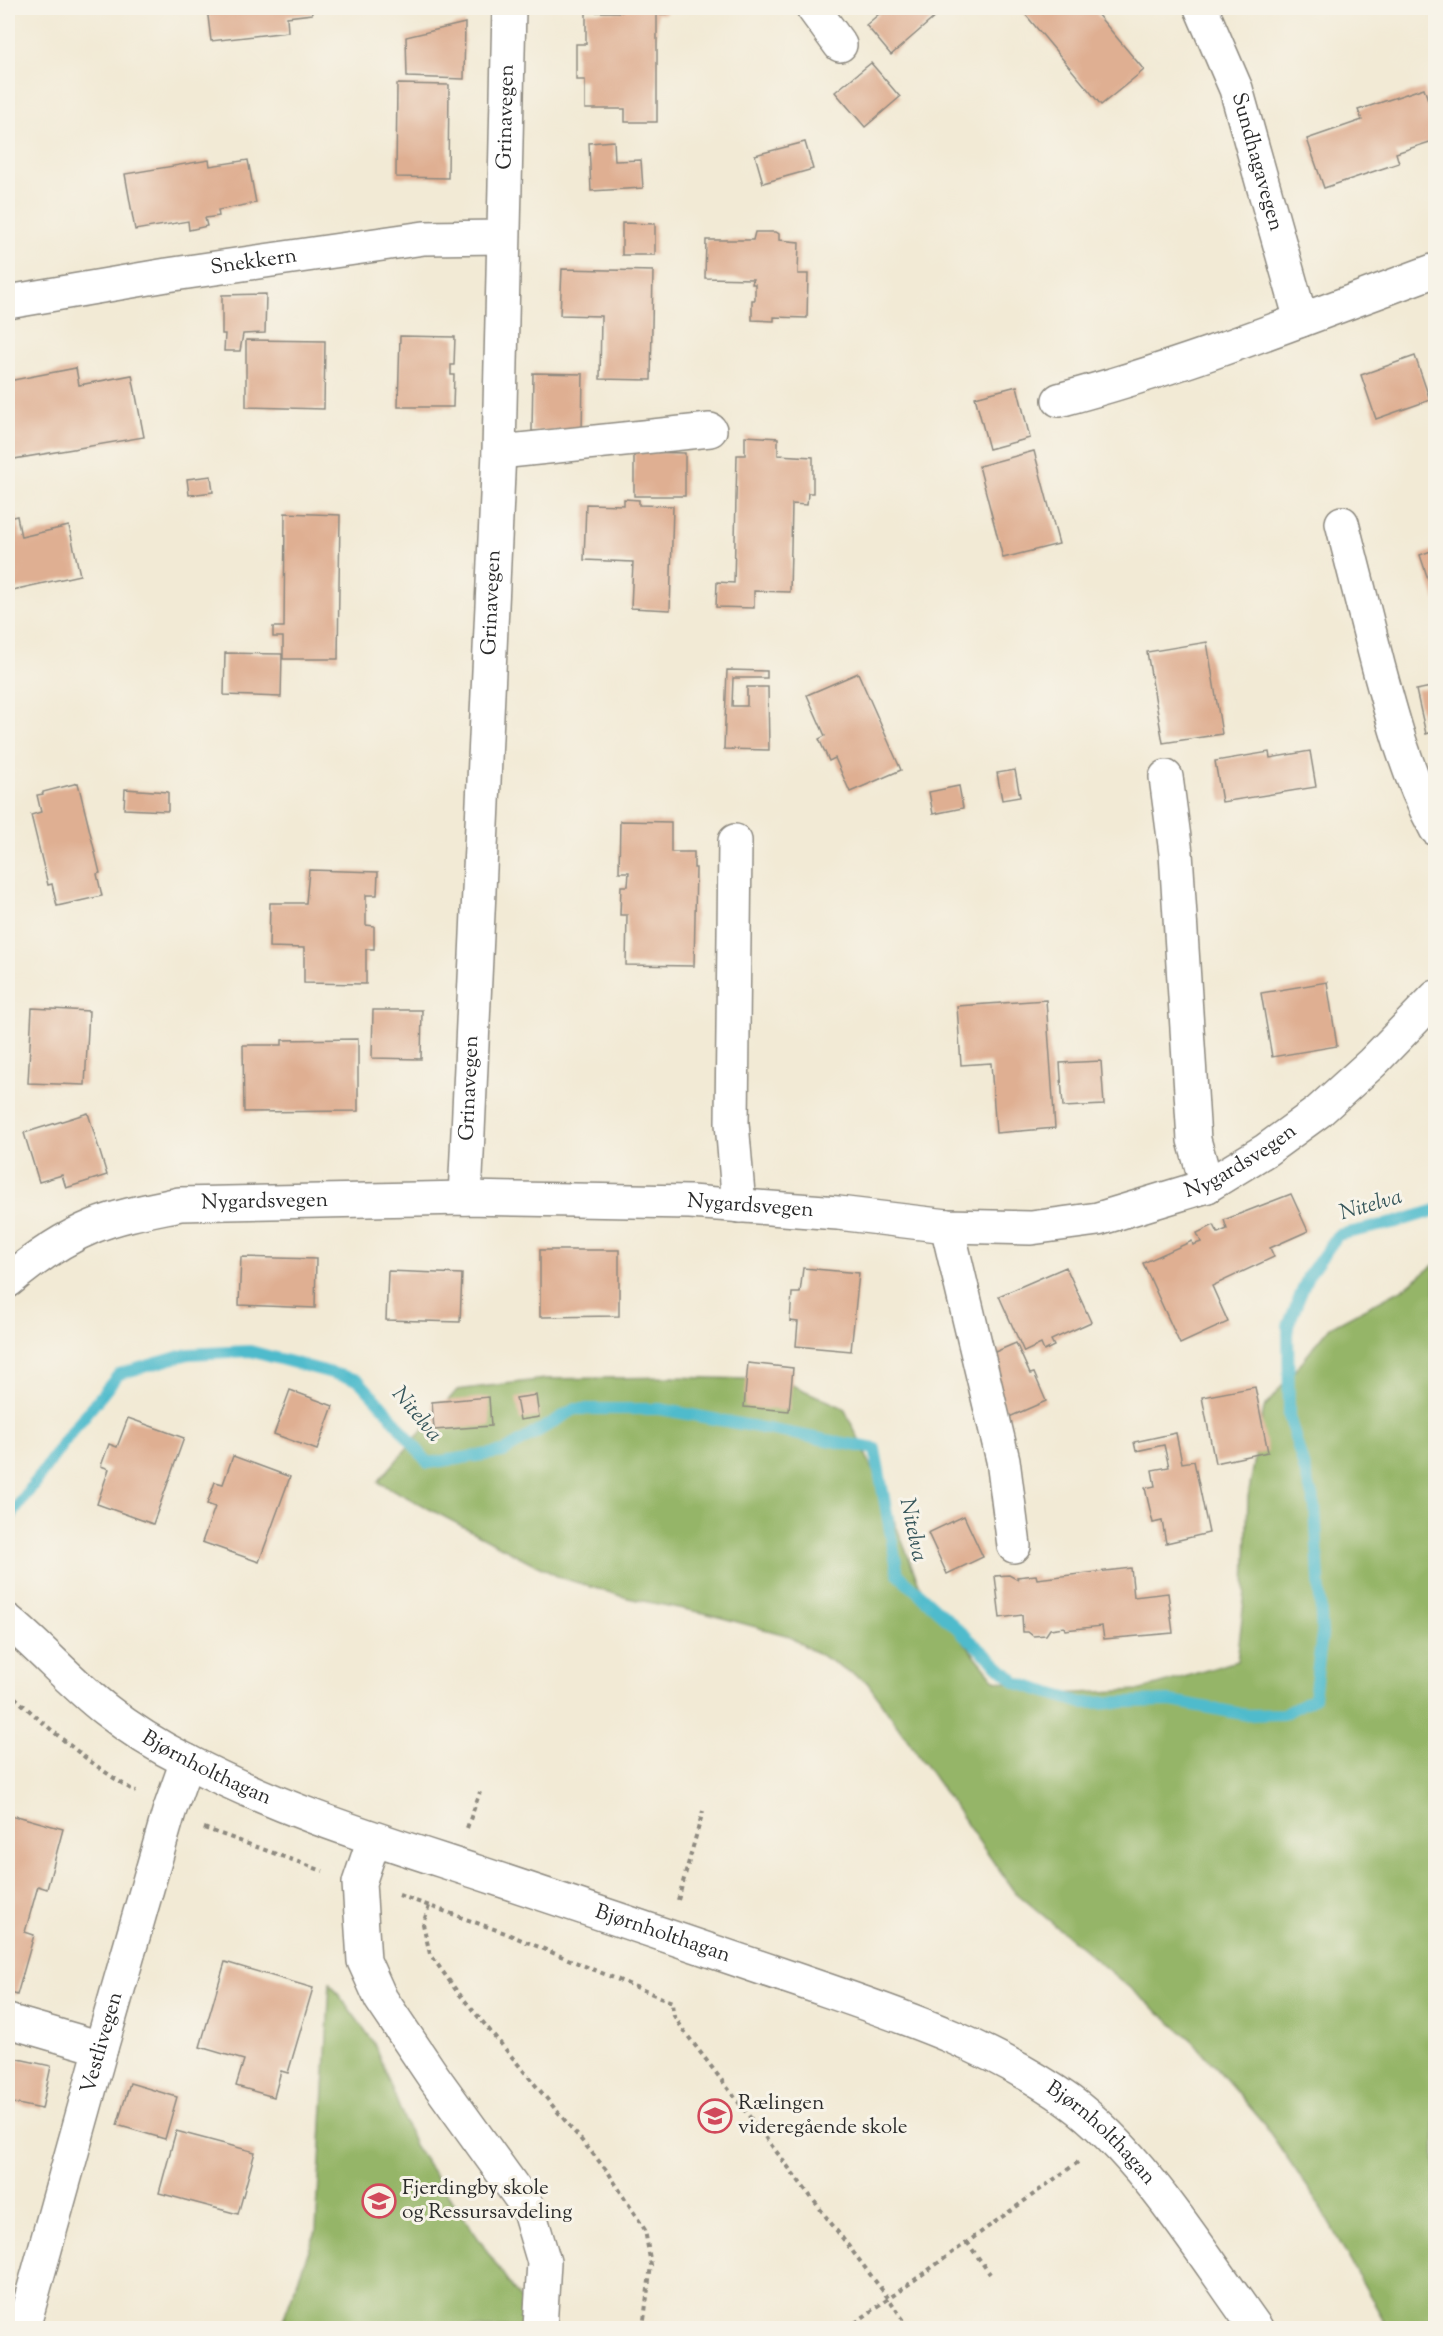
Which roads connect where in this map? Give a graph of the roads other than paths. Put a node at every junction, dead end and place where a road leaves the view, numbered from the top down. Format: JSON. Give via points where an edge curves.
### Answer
{"nodes":[{"id":1,"x":509,"y":8,"type":"edge"},
{"id":2,"x":813,"y":8,"type":"edge"},
{"id":3,"x":1201,"y":8,"type":"edge"},
{"id":4,"x":840,"y":45,"type":"dead end"},
{"id":5,"x":502,"y":237,"type":"junction"},
{"id":6,"x":1436,"y":270,"type":"edge"},
{"id":7,"x":8,"y":303,"type":"edge"},
{"id":8,"x":1302,"y":320,"type":"junction"},
{"id":9,"x":1059,"y":400,"type":"dead end"},
{"id":10,"x":710,"y":430,"type":"dead end"},
{"id":11,"x":499,"y":452,"type":"junction"},
{"id":12,"x":1342,"y":523,"type":"dead end"},
{"id":13,"x":1166,"y":777,"type":"dead end"},
{"id":14,"x":1436,"y":829,"type":"edge"},
{"id":15,"x":735,"y":841,"type":"dead end"},
{"id":16,"x":1436,"y":996,"type":"edge"},
{"id":17,"x":1207,"y":1186,"type":"junction"},
{"id":18,"x":465,"y":1198,"type":"junction"},
{"id":19,"x":739,"y":1206,"type":"junction"},
{"id":20,"x":947,"y":1226,"type":"junction"},
{"id":21,"x":8,"y":1281,"type":"edge"},
{"id":22,"x":1014,"y":1546,"type":"dead end"},
{"id":23,"x":8,"y":1621,"type":"edge"},
{"id":24,"x":187,"y":1761,"type":"junction"},
{"id":25,"x":374,"y":1839,"type":"junction"},
{"id":26,"x":8,"y":2020,"type":"edge"},
{"id":27,"x":101,"y":2048,"type":"junction"},
{"id":28,"x":23,"y":2328,"type":"edge"},
{"id":29,"x":540,"y":2328,"type":"edge"},
{"id":30,"x":1256,"y":2328,"type":"edge"}],
"edges":[{"from":1,"to":5,"type":"street","name":"Grinavegen"},
{"from":2,"to":4,"type":"street"},
{"from":3,"to":8,"type":"street","name":"Sundhagavegen","via":[[1236,89]]},
{"from":5,"to":7,"type":"street","name":"Snekkern","via":[[424,238],[167,275]]},
{"from":5,"to":11,"type":"street","name":"Grinavegen"},
{"from":6,"to":8,"type":"street"},
{"from":8,"to":9,"type":"street","via":[[1122,383]]},
{"from":10,"to":11,"type":"street"},
{"from":11,"to":18,"type":"street","name":"Grinavegen"},
{"from":12,"to":14,"type":"street","via":[[1410,774]]},
{"from":13,"to":17,"type":"street","via":[[1176,853],[1194,1140]]},
{"from":15,"to":19,"type":"street","via":[[732,1123]]},
{"from":16,"to":17,"type":"street","name":"Nygardsvegen","via":[[1318,1112]]},
{"from":17,"to":20,"type":"street","name":"Nygardsvegen","via":[[1098,1219],[1031,1228]]},
{"from":18,"to":19,"type":"street","name":"Nygardsvegen"},
{"from":18,"to":21,"type":"street","name":"Nygardsvegen","via":[[180,1203],[94,1226],[36,1257]]},
{"from":19,"to":20,"type":"street","name":"Nygardsvegen"},
{"from":20,"to":22,"type":"street","via":[[1003,1460]]},
{"from":23,"to":24,"type":"street","name":"Bjørnholthagan","via":[[105,1710]]},
{"from":24,"to":25,"type":"street","name":"Bjørnholthagan","via":[[248,1790]]},
{"from":24,"to":27,"type":"street","name":"Vestlivegen"},
{"from":25,"to":29,"type":"street","via":[[359,1883],[364,1961],[387,2008],[528,2208],[544,2262]]},
{"from":25,"to":30,"type":"street","name":"Bjørnholthagan","via":[[904,2018],[1021,2070],[1110,2136],[1146,2177]]},
{"from":26,"to":27,"type":"street"},
{"from":27,"to":28,"type":"street","name":"Vestlivegen"}]}
